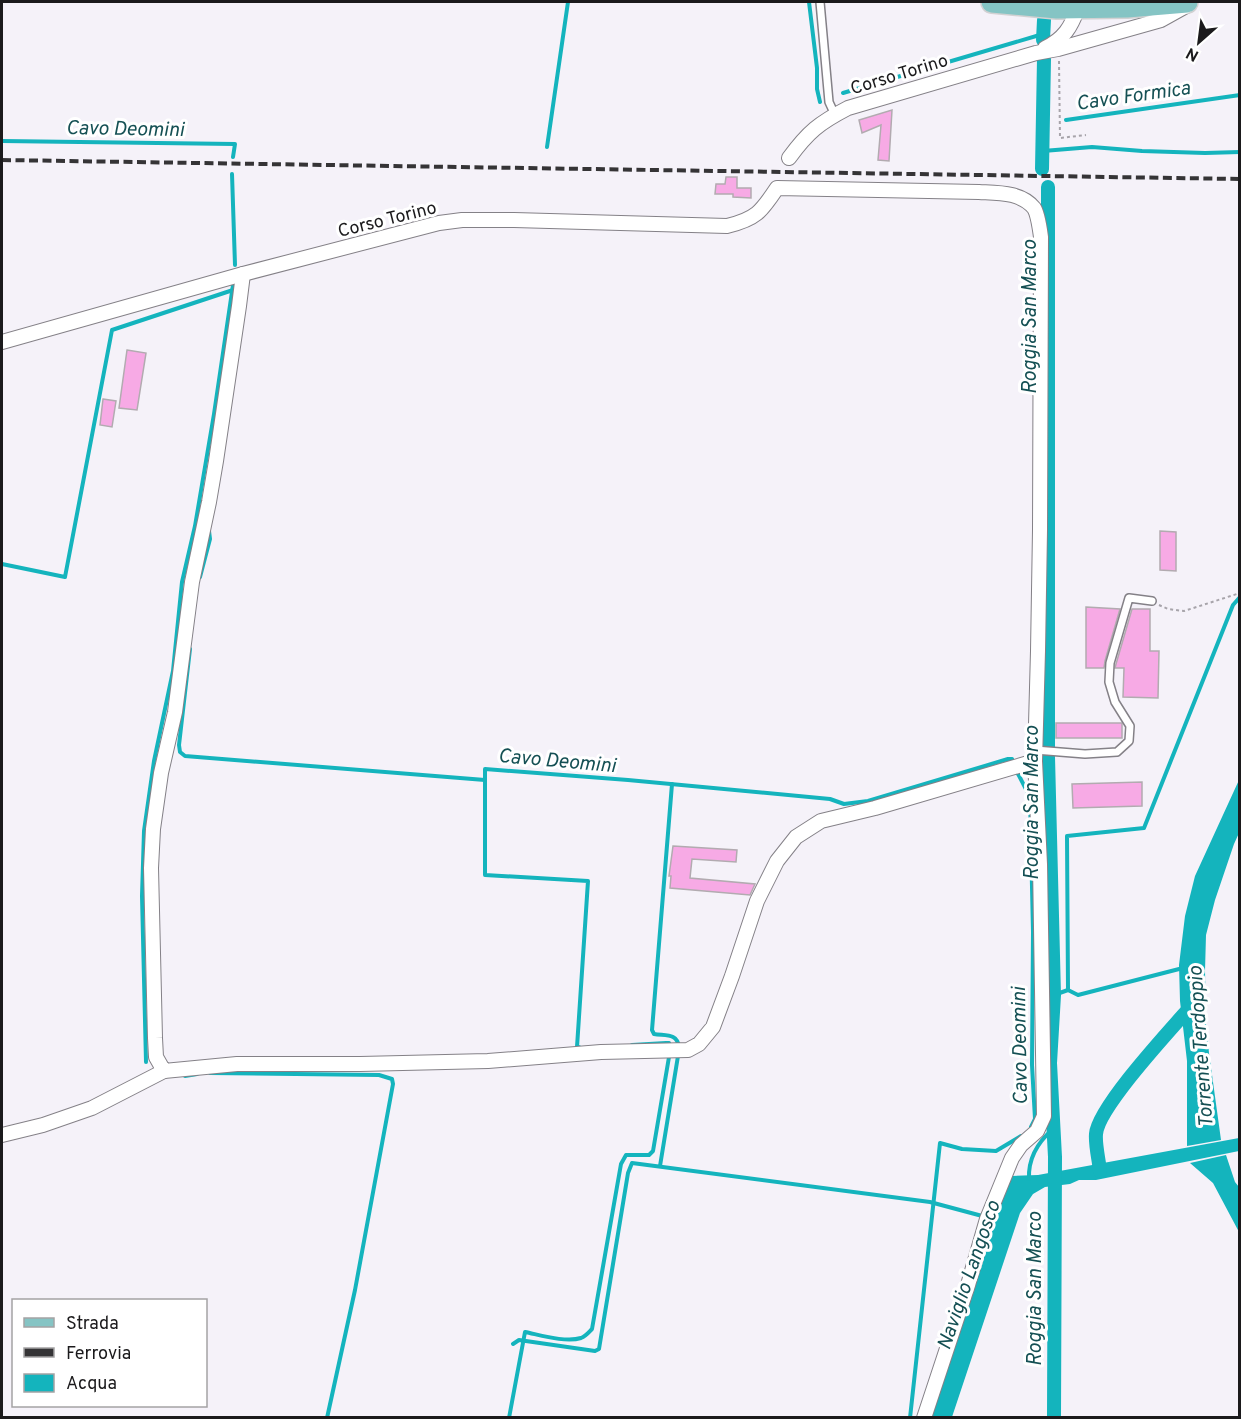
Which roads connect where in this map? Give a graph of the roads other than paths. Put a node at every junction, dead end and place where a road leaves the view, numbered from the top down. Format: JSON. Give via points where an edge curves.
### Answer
{"nodes":[{"id":1,"x":820,"y":2,"type":"edge"},
{"id":2,"x":993,"y":2,"type":"edge"},
{"id":3,"x":1187,"y":2,"type":"edge"},
{"id":4,"x":1195,"y":2,"type":"edge"},
{"id":5,"x":1078,"y":8,"type":"junction"},
{"id":6,"x":1035,"y":53,"type":"junction"},
{"id":7,"x":835,"y":115,"type":"junction"},
{"id":8,"x":789,"y":158,"type":"dead end"},
{"id":9,"x":243,"y":274,"type":"junction"},
{"id":10,"x":2,"y":342,"type":"edge"},
{"id":11,"x":1152,"y":601,"type":"road end"},
{"id":12,"x":1038,"y":754,"type":"junction"},
{"id":13,"x":164,"y":1071,"type":"junction"},
{"id":14,"x":2,"y":1135,"type":"edge"},
{"id":15,"x":924,"y":1418,"type":"edge"}],
"edges":[{"from":1,"to":7,"type":"lane","via":[[829,102]]},
{"from":2,"to":5,"type":"main road"},
{"from":3,"to":5,"type":"main road"},
{"from":4,"to":6,"type":"street","name":"Corso Torino","via":[[1161,20]]},
{"from":5,"to":6,"type":"street","name":"Corso Torino","via":[[1072,25],[1056,42]]},
{"from":6,"to":7,"type":"street","name":"Corso Torino"},
{"from":7,"to":8,"type":"street","name":"Corso Torino","via":[[805,136]]},
{"from":9,"to":10,"type":"street","name":"Corso Torino"},
{"from":9,"to":12,"type":"street","name":"Corso Torino","via":[[462,220],[727,226],[746,222],[763,209],[777,188],[989,192],[1021,198],[1035,209],[1041,237]]},
{"from":9,"to":13,"type":"street","via":[[216,461],[192,582],[175,712],[153,830],[155,1038],[156,1058]]},
{"from":11,"to":12,"type":"lane","via":[[1129,598],[1110,663],[1108,682],[1130,726],[1129,741],[1117,752]]},
{"from":12,"to":13,"type":"street","via":[[875,808],[821,821],[796,837],[777,861],[757,901],[713,1027],[699,1044],[688,1050],[488,1061],[237,1064]]},
{"from":12,"to":15,"type":"street","via":[[1044,1116],[1037,1131],[1012,1158],[988,1216]]},
{"from":13,"to":14,"type":"street","via":[[92,1108]]}]}
